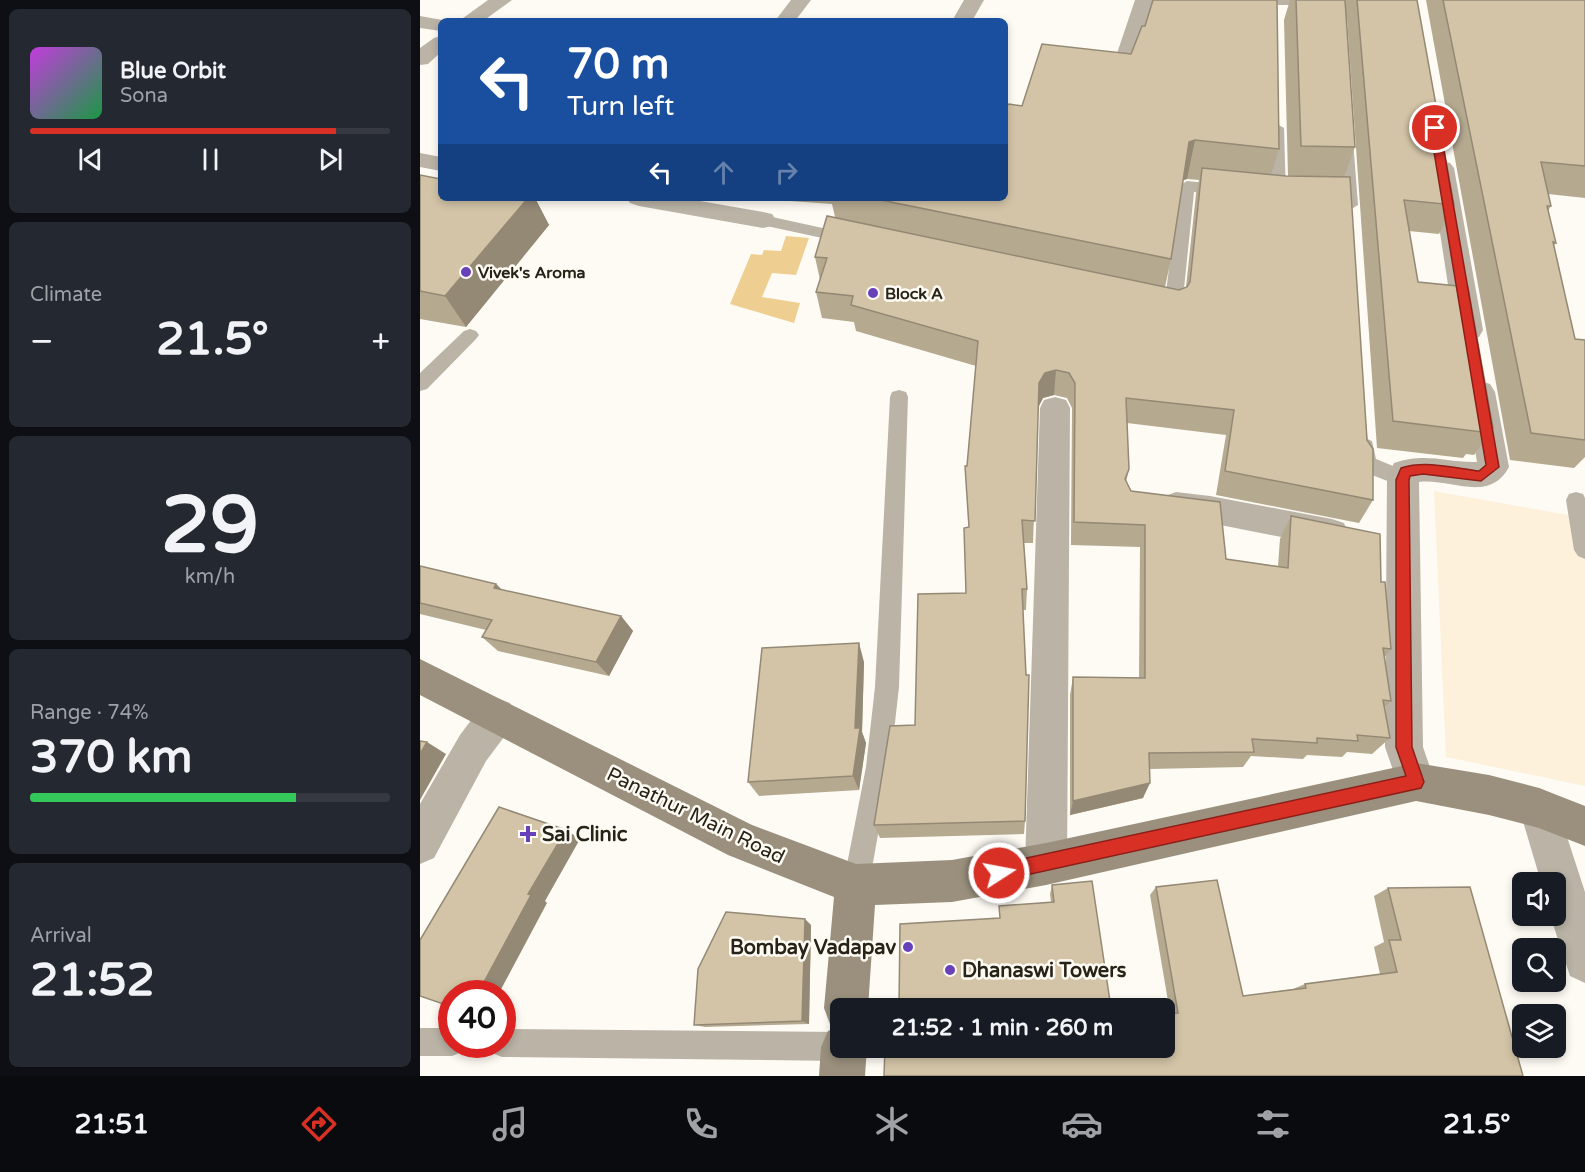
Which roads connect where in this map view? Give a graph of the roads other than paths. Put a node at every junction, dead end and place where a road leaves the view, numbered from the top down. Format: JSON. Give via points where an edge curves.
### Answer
{"nodes":[{"id":1,"x":502,"y":0,"type":"edge"},
{"id":2,"x":801,"y":0,"type":"edge"},
{"id":3,"x":974,"y":0,"type":"edge"},
{"id":4,"x":1145,"y":0,"type":"edge"},
{"id":5,"x":474,"y":18,"type":"edge"},
{"id":6,"x":787,"y":18,"type":"edge"},
{"id":7,"x":964,"y":18,"type":"edge"},
{"id":8,"x":420,"y":22,"type":"edge"},
{"id":9,"x":438,"y":25,"type":"edge"},
{"id":10,"x":438,"y":44,"type":"edge"},
{"id":11,"x":420,"y":59,"type":"edge"},
{"id":12,"x":1118,"y":83,"type":"edge"},
{"id":13,"x":1277,"y":116,"type":"edge"},
{"id":14,"x":1345,"y":126,"type":"edge"},
{"id":15,"x":1437,"y":143,"type":"edge"},
{"id":16,"x":420,"y":160,"type":"edge"},
{"id":17,"x":438,"y":163,"type":"edge"},
{"id":18,"x":656,"y":201,"type":"edge"},
{"id":19,"x":763,"y":220,"type":"joint"},
{"id":20,"x":1351,"y":220,"type":"edge"},
{"id":21,"x":868,"y":242,"type":"edge"},
{"id":22,"x":1149,"y":303,"type":"edge"},
{"id":23,"x":470,"y":335,"type":"dead end"},
{"id":24,"x":420,"y":384,"type":"edge"},
{"id":25,"x":899,"y":397,"type":"dead end"},
{"id":26,"x":1055,"y":408,"type":"dead end"},
{"id":27,"x":1364,"y":429,"type":"edge"},
{"id":28,"x":1402,"y":480,"type":"junction"},
{"id":29,"x":1576,"y":500,"type":"dead end"},
{"id":30,"x":1150,"y":502,"type":"edge"},
{"id":31,"x":1404,"y":548,"type":"junction"},
{"id":32,"x":1585,"y":550,"type":"edge"},
{"id":33,"x":420,"y":676,"type":"edge"},
{"id":34,"x":497,"y":716,"type":"junction"},
{"id":35,"x":1416,"y":782,"type":"junction"},
{"id":36,"x":1539,"y":808,"type":"junction"},
{"id":37,"x":1585,"y":826,"type":"edge"},
{"id":38,"x":420,"y":844,"type":"edge"},
{"id":39,"x":1046,"y":864,"type":"junction"},
{"id":40,"x":856,"y":885,"type":"junction"},
{"id":41,"x":1585,"y":961,"type":"edge"},
{"id":42,"x":847,"y":998,"type":"edge"},
{"id":43,"x":420,"y":1042,"type":"edge"},
{"id":44,"x":438,"y":1042,"type":"edge"},
{"id":45,"x":516,"y":1043,"type":"edge"},
{"id":46,"x":830,"y":1047,"type":"edge"},
{"id":47,"x":843,"y":1058,"type":"edge"},
{"id":48,"x":842,"y":1076,"type":"edge"}],
"edges":[{"from":1,"to":5,"type":"street"},
{"from":2,"to":6,"type":"street"},
{"from":3,"to":7,"type":"street"},
{"from":4,"to":12,"type":"street"},
{"from":8,"to":9,"type":"street"},
{"from":10,"to":11,"type":"street"},
{"from":13,"to":22,"type":"lane","via":[[1284,196],[1187,186],[1173,308]]},
{"from":14,"to":20,"type":"lane","via":[[1343,197]]},
{"from":15,"to":28,"type":"street","via":[[1493,467],[1481,476],[1423,469],[1405,472]]},
{"from":16,"to":17,"type":"street"},
{"from":18,"to":19,"type":"street"},
{"from":19,"to":21,"type":"lane"},
{"from":23,"to":24,"type":"lane"},
{"from":25,"to":40,"type":"lane","via":[[887,687],[878,767]]},
{"from":26,"to":39,"type":"street"},
{"from":27,"to":28,"type":"lane","via":[[1366,464]]},
{"from":28,"to":31,"type":"street"},
{"from":29,"to":32,"type":"lane"},
{"from":30,"to":31,"type":"street","via":[[1210,509]]},
{"from":31,"to":35,"type":"street","via":[[1404,747]]},
{"from":33,"to":34,"type":"street","name":"Panathur Main Road"},
{"from":34,"to":38,"type":"street","via":[[473,748]]},
{"from":34,"to":40,"type":"street","name":"Panathur Main Road","via":[[742,841]]},
{"from":35,"to":36,"type":"street","name":"Panathur Main Road"},
{"from":35,"to":39,"type":"street","name":"Panathur Main Road"},
{"from":36,"to":37,"type":"street","name":"Panathur Main Road"},
{"from":36,"to":41,"type":"street"},
{"from":39,"to":40,"type":"street","name":"Panathur Main Road","via":[[952,881]]},
{"from":40,"to":42,"type":"street"},
{"from":43,"to":44,"type":"lane"},
{"from":45,"to":46,"type":"lane"},
{"from":47,"to":48,"type":"street"}]}
